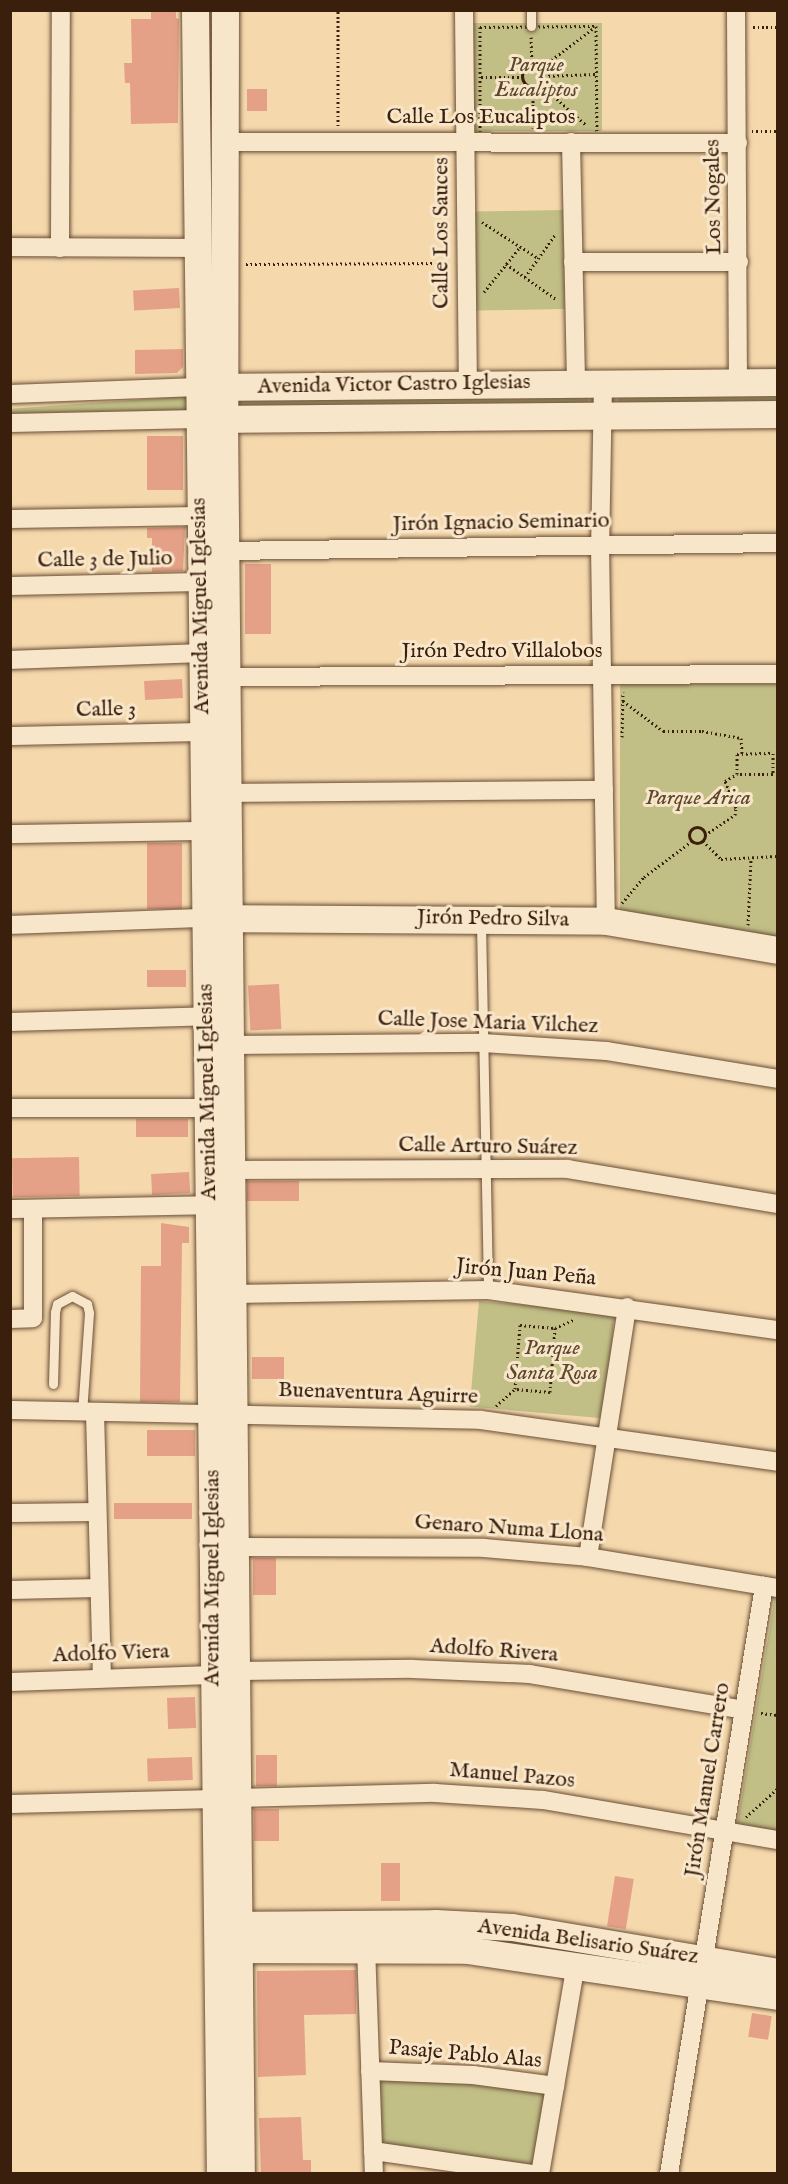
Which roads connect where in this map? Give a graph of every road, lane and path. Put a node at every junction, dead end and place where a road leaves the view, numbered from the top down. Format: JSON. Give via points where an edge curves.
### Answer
{"nodes":[{"id":1,"x":61,"y":10,"type":"edge"},
{"id":2,"x":195,"y":10,"type":"edge"},
{"id":3,"x":225,"y":10,"type":"edge"},
{"id":4,"x":338,"y":10,"type":"edge"},
{"id":5,"x":464,"y":10,"type":"edge"},
{"id":6,"x":531,"y":10,"type":"edge"},
{"id":7,"x":736,"y":19,"type":"edge"},
{"id":8,"x":531,"y":26,"type":"junction"},
{"id":9,"x":596,"y":26,"type":"junction"},
{"id":10,"x":777,"y":27,"type":"edge"},
{"id":11,"x":532,"y":65,"type":"junction"},
{"id":12,"x":541,"y":68,"type":"junction"},
{"id":13,"x":597,"y":74,"type":"junction"},
{"id":14,"x":544,"y":76,"type":"junction"},
{"id":15,"x":480,"y":77,"type":"junction"},
{"id":16,"x":521,"y":77,"type":"junction"},
{"id":17,"x":540,"y":84,"type":"junction"},
{"id":18,"x":533,"y":87,"type":"junction"},
{"id":19,"x":777,"y":131,"type":"edge"},
{"id":20,"x":533,"y":135,"type":"junction"},
{"id":21,"x":737,"y":137,"type":"junction"},
{"id":22,"x":597,"y":139,"type":"junction"},
{"id":23,"x":224,"y":142,"type":"junction"},
{"id":24,"x":338,"y":142,"type":"junction"},
{"id":25,"x":466,"y":142,"type":"junction"},
{"id":26,"x":571,"y":142,"type":"junction"},
{"id":27,"x":466,"y":211,"type":"junction"},
{"id":28,"x":573,"y":212,"type":"junction"},
{"id":29,"x":10,"y":247,"type":"edge"},
{"id":30,"x":520,"y":247,"type":"junction"},
{"id":31,"x":60,"y":248,"type":"junction"},
{"id":32,"x":197,"y":248,"type":"junction"},
{"id":33,"x":538,"y":258,"type":"junction"},
{"id":34,"x":573,"y":262,"type":"junction"},
{"id":35,"x":739,"y":262,"type":"junction"},
{"id":36,"x":466,"y":263,"type":"junction"},
{"id":37,"x":223,"y":264,"type":"junction"},
{"id":38,"x":506,"y":264,"type":"junction"},
{"id":39,"x":525,"y":277,"type":"junction"},
{"id":40,"x":575,"y":312,"type":"junction"},
{"id":41,"x":467,"y":313,"type":"junction"},
{"id":42,"x":576,"y":382,"type":"junction"},
{"id":43,"x":603,"y":382,"type":"junction"},
{"id":44,"x":777,"y":382,"type":"edge"},
{"id":45,"x":738,"y":383,"type":"junction"},
{"id":46,"x":468,"y":384,"type":"junction"},
{"id":47,"x":198,"y":387,"type":"junction"},
{"id":48,"x":224,"y":387,"type":"junction"},
{"id":49,"x":10,"y":394,"type":"edge"},
{"id":50,"x":777,"y":414,"type":"edge"},
{"id":51,"x":603,"y":416,"type":"junction"},
{"id":52,"x":211,"y":419,"type":"junction"},
{"id":53,"x":10,"y":423,"type":"edge"},
{"id":54,"x":199,"y":516,"type":"junction"},
{"id":55,"x":10,"y":519,"type":"edge"},
{"id":56,"x":777,"y":543,"type":"edge"},
{"id":57,"x":600,"y":546,"type":"junction"},
{"id":58,"x":226,"y":551,"type":"junction"},
{"id":59,"x":200,"y":582,"type":"junction"},
{"id":60,"x":10,"y":586,"type":"edge"},
{"id":61,"x":201,"y":653,"type":"junction"},
{"id":62,"x":10,"y":660,"type":"edge"},
{"id":63,"x":777,"y":674,"type":"edge"},
{"id":64,"x":602,"y":676,"type":"junction"},
{"id":65,"x":228,"y":677,"type":"junction"},
{"id":66,"x":634,"y":688,"type":"dead end"},
{"id":67,"x":622,"y":701,"type":"junction"},
{"id":68,"x":203,"y":732,"type":"junction"},
{"id":69,"x":10,"y":736,"type":"edge"},
{"id":70,"x":622,"y":747,"type":"dead end"},
{"id":71,"x":742,"y":754,"type":"junction"},
{"id":72,"x":773,"y":768,"type":"junction"},
{"id":73,"x":777,"y":771,"type":"edge"},
{"id":74,"x":737,"y":774,"type":"junction"},
{"id":75,"x":604,"y":790,"type":"junction"},
{"id":76,"x":229,"y":793,"type":"junction"},
{"id":77,"x":204,"y":831,"type":"junction"},
{"id":78,"x":10,"y":834,"type":"edge"},
{"id":79,"x":705,"y":835,"type":"junction"},
{"id":80,"x":692,"y":841,"type":"junction"},
{"id":81,"x":703,"y":841,"type":"junction"},
{"id":82,"x":777,"y":856,"type":"edge"},
{"id":83,"x":751,"y":858,"type":"junction"},
{"id":84,"x":619,"y":896,"type":"dead end"},
{"id":85,"x":631,"y":910,"type":"dead end"},
{"id":86,"x":613,"y":914,"type":"junction"},
{"id":87,"x":217,"y":918,"type":"junction"},
{"id":88,"x":480,"y":918,"type":"junction"},
{"id":89,"x":10,"y":925,"type":"edge"},
{"id":90,"x":747,"y":930,"type":"dead end"},
{"id":91,"x":777,"y":950,"type":"edge"},
{"id":92,"x":207,"y":1016,"type":"junction"},
{"id":93,"x":10,"y":1022,"type":"edge"},
{"id":94,"x":483,"y":1043,"type":"junction"},
{"id":95,"x":230,"y":1045,"type":"junction"},
{"id":96,"x":777,"y":1079,"type":"edge"},
{"id":97,"x":10,"y":1108,"type":"edge"},
{"id":98,"x":208,"y":1108,"type":"junction"},
{"id":99,"x":484,"y":1169,"type":"junction"},
{"id":100,"x":231,"y":1170,"type":"junction"},
{"id":101,"x":777,"y":1204,"type":"edge"},
{"id":102,"x":210,"y":1205,"type":"junction"},
{"id":103,"x":10,"y":1209,"type":"edge"},
{"id":104,"x":33,"y":1209,"type":"junction"},
{"id":105,"x":488,"y":1290,"type":"junction"},
{"id":106,"x":232,"y":1294,"type":"junction"},
{"id":107,"x":627,"y":1307,"type":"junction"},
{"id":108,"x":10,"y":1318,"type":"edge"},
{"id":109,"x":777,"y":1330,"type":"edge"},
{"id":110,"x":53,"y":1384,"type":"dead end"},
{"id":111,"x":515,"y":1389,"type":"junction"},
{"id":112,"x":495,"y":1407,"type":"junction"},
{"id":113,"x":506,"y":1408,"type":"dead end"},
{"id":114,"x":10,"y":1410,"type":"edge"},
{"id":115,"x":88,"y":1412,"type":"junction"},
{"id":116,"x":223,"y":1414,"type":"junction"},
{"id":117,"x":477,"y":1420,"type":"junction"},
{"id":118,"x":604,"y":1435,"type":"junction"},
{"id":119,"x":777,"y":1462,"type":"edge"},
{"id":120,"x":97,"y":1512,"type":"junction"},
{"id":121,"x":10,"y":1513,"type":"edge"},
{"id":122,"x":235,"y":1547,"type":"junction"},
{"id":123,"x":588,"y":1557,"type":"junction"},
{"id":124,"x":771,"y":1587,"type":"edge"},
{"id":125,"x":99,"y":1588,"type":"junction"},
{"id":126,"x":10,"y":1590,"type":"edge"},
{"id":127,"x":225,"y":1673,"type":"junction"},
{"id":128,"x":102,"y":1678,"type":"junction"},
{"id":129,"x":10,"y":1682,"type":"edge"},
{"id":130,"x":744,"y":1710,"type":"junction"},
{"id":131,"x":777,"y":1788,"type":"edge"},
{"id":132,"x":227,"y":1798,"type":"junction"},
{"id":133,"x":10,"y":1804,"type":"edge"},
{"id":134,"x":724,"y":1832,"type":"junction"},
{"id":135,"x":777,"y":1840,"type":"edge"},
{"id":136,"x":228,"y":1937,"type":"junction"},
{"id":137,"x":366,"y":1947,"type":"junction"},
{"id":138,"x":576,"y":1963,"type":"junction"},
{"id":139,"x":702,"y":1971,"type":"junction"},
{"id":140,"x":777,"y":1972,"type":"edge"},
{"id":141,"x":777,"y":1996,"type":"edge"},
{"id":142,"x":370,"y":2071,"type":"junction"},
{"id":143,"x":555,"y":2086,"type":"junction"},
{"id":144,"x":373,"y":2151,"type":"junction"},
{"id":145,"x":220,"y":2174,"type":"edge"},
{"id":146,"x":242,"y":2174,"type":"edge"},
{"id":147,"x":374,"y":2174,"type":"edge"},
{"id":148,"x":533,"y":2174,"type":"edge"},
{"id":149,"x":540,"y":2174,"type":"edge"},
{"id":150,"x":669,"y":2174,"type":"edge"}],
"edges":[{"from":1,"to":31,"type":"street"},
{"from":2,"to":32,"type":"main road","name":"Avenida Miguel Iglesias"},
{"from":3,"to":23,"type":"main road","name":"Avenida Miguel Iglesias"},
{"from":4,"to":24,"type":"path"},
{"from":5,"to":25,"type":"street","name":"Calle Los Sauces"},
{"from":6,"to":8,"type":"lane"},
{"from":7,"to":10,"type":"path"},
{"from":7,"to":21,"type":"street","name":"Los Nogales"},
{"from":8,"to":9,"type":"path"},
{"from":8,"to":11,"type":"path"},
{"from":8,"to":15,"type":"path","via":[[480,27]]},
{"from":9,"to":12,"type":"path"},
{"from":9,"to":13,"type":"path"},
{"from":11,"to":12,"type":"path"},
{"from":11,"to":16,"type":"path","via":[[525,68]]},
{"from":12,"to":14,"type":"path"},
{"from":13,"to":14,"type":"path"},
{"from":13,"to":22,"type":"path"},
{"from":14,"to":17,"type":"path"},
{"from":15,"to":16,"type":"path"},
{"from":15,"to":20,"type":"path","via":[[480,136]]},
{"from":16,"to":18,"type":"path","via":[[526,86]]},
{"from":17,"to":18,"type":"path"},
{"from":17,"to":22,"type":"path"},
{"from":18,"to":20,"type":"path"},
{"from":19,"to":21,"type":"path"},
{"from":20,"to":22,"type":"path"},
{"from":21,"to":22,"type":"street","name":"Calle Los Eucaliptos"},
{"from":21,"to":35,"type":"street","name":"Los Nogales"},
{"from":22,"to":26,"type":"street","name":"Calle Los Eucaliptos"},
{"from":23,"to":24,"type":"street","name":"Calle Los Eucaliptos"},
{"from":23,"to":37,"type":"main road","name":"Avenida Miguel Iglesias"},
{"from":24,"to":25,"type":"street","name":"Calle Los Eucaliptos"},
{"from":25,"to":26,"type":"street","name":"Calle Los Eucaliptos"},
{"from":25,"to":27,"type":"street","name":"Calle Los Sauces"},
{"from":26,"to":28,"type":"street"},
{"from":27,"to":30,"type":"path"},
{"from":27,"to":36,"type":"street","name":"Calle Los Sauces"},
{"from":28,"to":33,"type":"path"},
{"from":28,"to":34,"type":"street"},
{"from":29,"to":31,"type":"street"},
{"from":30,"to":33,"type":"path"},
{"from":30,"to":38,"type":"path"},
{"from":31,"to":32,"type":"street"},
{"from":32,"to":47,"type":"main road","name":"Avenida Miguel Iglesias"},
{"from":33,"to":39,"type":"path"},
{"from":34,"to":35,"type":"street"},
{"from":34,"to":40,"type":"street"},
{"from":35,"to":45,"type":"street","name":"Los Nogales"},
{"from":36,"to":37,"type":"path"},
{"from":36,"to":41,"type":"street","name":"Calle Los Sauces"},
{"from":37,"to":48,"type":"main road","name":"Avenida Miguel Iglesias"},
{"from":38,"to":39,"type":"path"},
{"from":38,"to":41,"type":"path"},
{"from":39,"to":40,"type":"path"},
{"from":40,"to":42,"type":"street"},
{"from":41,"to":46,"type":"street","name":"Calle Los Sauces"},
{"from":42,"to":43,"type":"main road","name":"Avenida Victor Castro Iglesias"},
{"from":42,"to":46,"type":"main road","name":"Avenida Victor Castro Iglesias"},
{"from":43,"to":45,"type":"main road","name":"Avenida Victor Castro Iglesias"},
{"from":43,"to":51,"type":"street"},
{"from":44,"to":45,"type":"main road","name":"Avenida Victor Castro Iglesias"},
{"from":46,"to":48,"type":"main road","name":"Avenida Victor Castro Iglesias"},
{"from":47,"to":48,"type":"main road","name":"Avenida Victor Castro Iglesias"},
{"from":47,"to":49,"type":"street","name":"Avenida Victor Castro Iglesias"},
{"from":47,"to":52,"type":"main road","name":"Avenida Miguel Iglesias"},
{"from":48,"to":52,"type":"main road","name":"Avenida Miguel Iglesias"},
{"from":50,"to":51,"type":"main road","name":"Avenida Victor Castro Iglesias"},
{"from":51,"to":52,"type":"main road","name":"Avenida Victor Castro Iglesias"},
{"from":51,"to":57,"type":"street"},
{"from":52,"to":53,"type":"street","name":"Avenida Victor Castro Iglesias"},
{"from":52,"to":54,"type":"main road","name":"Avenida Miguel Iglesias"},
{"from":52,"to":58,"type":"main road","name":"Avenida Miguel Iglesias"},
{"from":54,"to":55,"type":"street"},
{"from":54,"to":59,"type":"main road","name":"Avenida Miguel Iglesias"},
{"from":56,"to":57,"type":"street","name":"Jirón Ignacio Seminario"},
{"from":57,"to":58,"type":"street","name":"Jirón Ignacio Seminario"},
{"from":57,"to":64,"type":"street"},
{"from":58,"to":65,"type":"main road","name":"Avenida Miguel Iglesias"},
{"from":59,"to":60,"type":"street","name":"Calle 3 de Julio"},
{"from":59,"to":61,"type":"main road","name":"Avenida Miguel Iglesias"},
{"from":61,"to":62,"type":"street"},
{"from":61,"to":68,"type":"main road","name":"Avenida Miguel Iglesias"},
{"from":63,"to":64,"type":"street","name":"Jirón Pedro Villalobos"},
{"from":64,"to":65,"type":"street","name":"Jirón Pedro Villalobos"},
{"from":64,"to":75,"type":"street"},
{"from":65,"to":76,"type":"main road","name":"Avenida Miguel Iglesias"},
{"from":66,"to":67,"type":"path","via":[[623,688]]},
{"from":67,"to":70,"type":"path"},
{"from":67,"to":71,"type":"path","via":[[663,731],[702,731],[741,738]]},
{"from":68,"to":69,"type":"street","name":"Calle 3"},
{"from":68,"to":77,"type":"main road","name":"Avenida Miguel Iglesias"},
{"from":71,"to":72,"type":"path","via":[[773,753]]},
{"from":71,"to":74,"type":"path","via":[[737,754]]},
{"from":72,"to":73,"type":"path"},
{"from":72,"to":74,"type":"path","via":[[773,774]]},
{"from":74,"to":79,"type":"path","via":[[725,781],[735,815]]},
{"from":75,"to":76,"type":"street"},
{"from":75,"to":86,"type":"street"},
{"from":76,"to":87,"type":"main road","name":"Avenida Miguel Iglesias"},
{"from":77,"to":78,"type":"street"},
{"from":77,"to":87,"type":"main road","name":"Avenida Miguel Iglesias"},
{"from":79,"to":80,"type":"path","via":[[701,828],[694,828],[689,834]]},
{"from":79,"to":81,"type":"path"},
{"from":80,"to":81,"type":"path"},
{"from":80,"to":86,"type":"path","via":[[644,877]]},
{"from":81,"to":83,"type":"path","via":[[721,859]]},
{"from":82,"to":83,"type":"path"},
{"from":83,"to":90,"type":"path"},
{"from":84,"to":86,"type":"path"},
{"from":85,"to":86,"type":"path"},
{"from":86,"to":88,"type":"main road","name":"Jirón Pedro Silva"},
{"from":86,"to":91,"type":"main road","name":"Jirón Pedro Silva"},
{"from":87,"to":88,"type":"main road","name":"Jirón Pedro Silva"},
{"from":87,"to":89,"type":"street"},
{"from":87,"to":92,"type":"main road","name":"Avenida Miguel Iglesias"},
{"from":87,"to":95,"type":"main road","name":"Avenida Miguel Iglesias"},
{"from":88,"to":94,"type":"lane"},
{"from":92,"to":93,"type":"street"},
{"from":92,"to":98,"type":"main road","name":"Avenida Miguel Iglesias"},
{"from":94,"to":95,"type":"street","name":"Calle Jose Maria Vilchez"},
{"from":94,"to":96,"type":"street","name":"Calle Jose Maria Vilchez","via":[[607,1051]]},
{"from":94,"to":99,"type":"lane"},
{"from":95,"to":100,"type":"main road","name":"Avenida Miguel Iglesias"},
{"from":97,"to":98,"type":"street"},
{"from":98,"to":102,"type":"main road","name":"Avenida Miguel Iglesias"},
{"from":99,"to":100,"type":"street","name":"Calle Arturo Suárez"},
{"from":99,"to":101,"type":"street","name":"Calle Arturo Suárez","via":[[568,1169]]},
{"from":99,"to":105,"type":"lane"},
{"from":100,"to":106,"type":"main road","name":"Avenida Miguel Iglesias"},
{"from":102,"to":104,"type":"street"},
{"from":102,"to":116,"type":"main road","name":"Avenida Miguel Iglesias"},
{"from":103,"to":104,"type":"street"},
{"from":104,"to":108,"type":"street","via":[[33,1318]]},
{"from":105,"to":106,"type":"street","name":"Jirón Juan Peña"},
{"from":105,"to":107,"type":"street","name":"Jirón Juan Peña"},
{"from":106,"to":116,"type":"main road","name":"Avenida Miguel Iglesias"},
{"from":107,"to":109,"type":"street","name":"Jirón Juan Peña"},
{"from":107,"to":118,"type":"street"},
{"from":110,"to":115,"type":"lane","via":[[55,1312],[57,1304],[72,1296],[87,1304],[89,1313]]},
{"from":111,"to":111,"type":"path","via":[[520,1325],[555,1328],[550,1392]]},
{"from":111,"to":112,"type":"path"},
{"from":112,"to":113,"type":"path"},
{"from":112,"to":117,"type":"path","via":[[476,1405]]},
{"from":114,"to":115,"type":"street","name":"Buenaventura Aguirre"},
{"from":115,"to":116,"type":"street","name":"Buenaventura Aguirre"},
{"from":115,"to":120,"type":"street"},
{"from":116,"to":117,"type":"street","name":"Buenaventura Aguirre"},
{"from":116,"to":122,"type":"main road","name":"Avenida Miguel Iglesias"},
{"from":116,"to":127,"type":"main road","name":"Avenida Miguel Iglesias"},
{"from":117,"to":118,"type":"street","name":"Buenaventura Aguirre"},
{"from":118,"to":119,"type":"street","name":"Buenaventura Aguirre"},
{"from":118,"to":123,"type":"street"},
{"from":120,"to":121,"type":"street"},
{"from":120,"to":125,"type":"street"},
{"from":122,"to":123,"type":"street","name":"Genaro Numa Llona","via":[[415,1546]]},
{"from":122,"to":127,"type":"main road","name":"Avenida Miguel Iglesias"},
{"from":123,"to":124,"type":"street","name":"Genaro Numa Llona"},
{"from":124,"to":130,"type":"street","name":"Jirón Manuel Carrero"},
{"from":125,"to":126,"type":"street"},
{"from":125,"to":128,"type":"street"},
{"from":127,"to":128,"type":"street","name":"Adolfo Viera"},
{"from":127,"to":130,"type":"street","name":"Adolfo Rivera","via":[[414,1669],[530,1674]]},
{"from":127,"to":132,"type":"main road","name":"Avenida Miguel Iglesias"},
{"from":128,"to":129,"type":"street","name":"Adolfo Viera"},
{"from":130,"to":134,"type":"street","name":"Jirón Manuel Carrero"},
{"from":131,"to":134,"type":"path"},
{"from":132,"to":133,"type":"street","name":"Manuel Pazos"},
{"from":132,"to":134,"type":"street","name":"Manuel Pazos","via":[[435,1793],[521,1798]]},
{"from":132,"to":136,"type":"main road","name":"Avenida Miguel Iglesias"},
{"from":134,"to":135,"type":"street","name":"Manuel Pazos"},
{"from":134,"to":139,"type":"street","name":"Jirón Manuel Carrero"},
{"from":136,"to":137,"type":"main road","name":"Avenida Belisario Suárez"},
{"from":136,"to":139,"type":"main road","name":"Avenida Belisario Suárez","via":[[435,1923],[512,1927]]},
{"from":136,"to":145,"type":"main road","name":"Avenida Miguel Iglesias"},
{"from":136,"to":146,"type":"main road","name":"Avenida Miguel Iglesias"},
{"from":137,"to":138,"type":"main road","name":"Avenida Belisario Suárez","via":[[467,1950]]},
{"from":137,"to":142,"type":"street"},
{"from":138,"to":139,"type":"main road","name":"Avenida Belisario Suárez"},
{"from":138,"to":143,"type":"street"},
{"from":139,"to":140,"type":"main road","name":"Avenida Belisario Suárez"},
{"from":139,"to":141,"type":"main road","name":"Avenida Belisario Suárez"},
{"from":139,"to":150,"type":"street","name":"Jirón Manuel Carrero"},
{"from":142,"to":143,"type":"street","name":"Pasaje Pablo Alas","via":[[473,2075]]},
{"from":142,"to":144,"type":"street"},
{"from":143,"to":149,"type":"street"},
{"from":144,"to":147,"type":"street"},
{"from":144,"to":148,"type":"street"}]}
